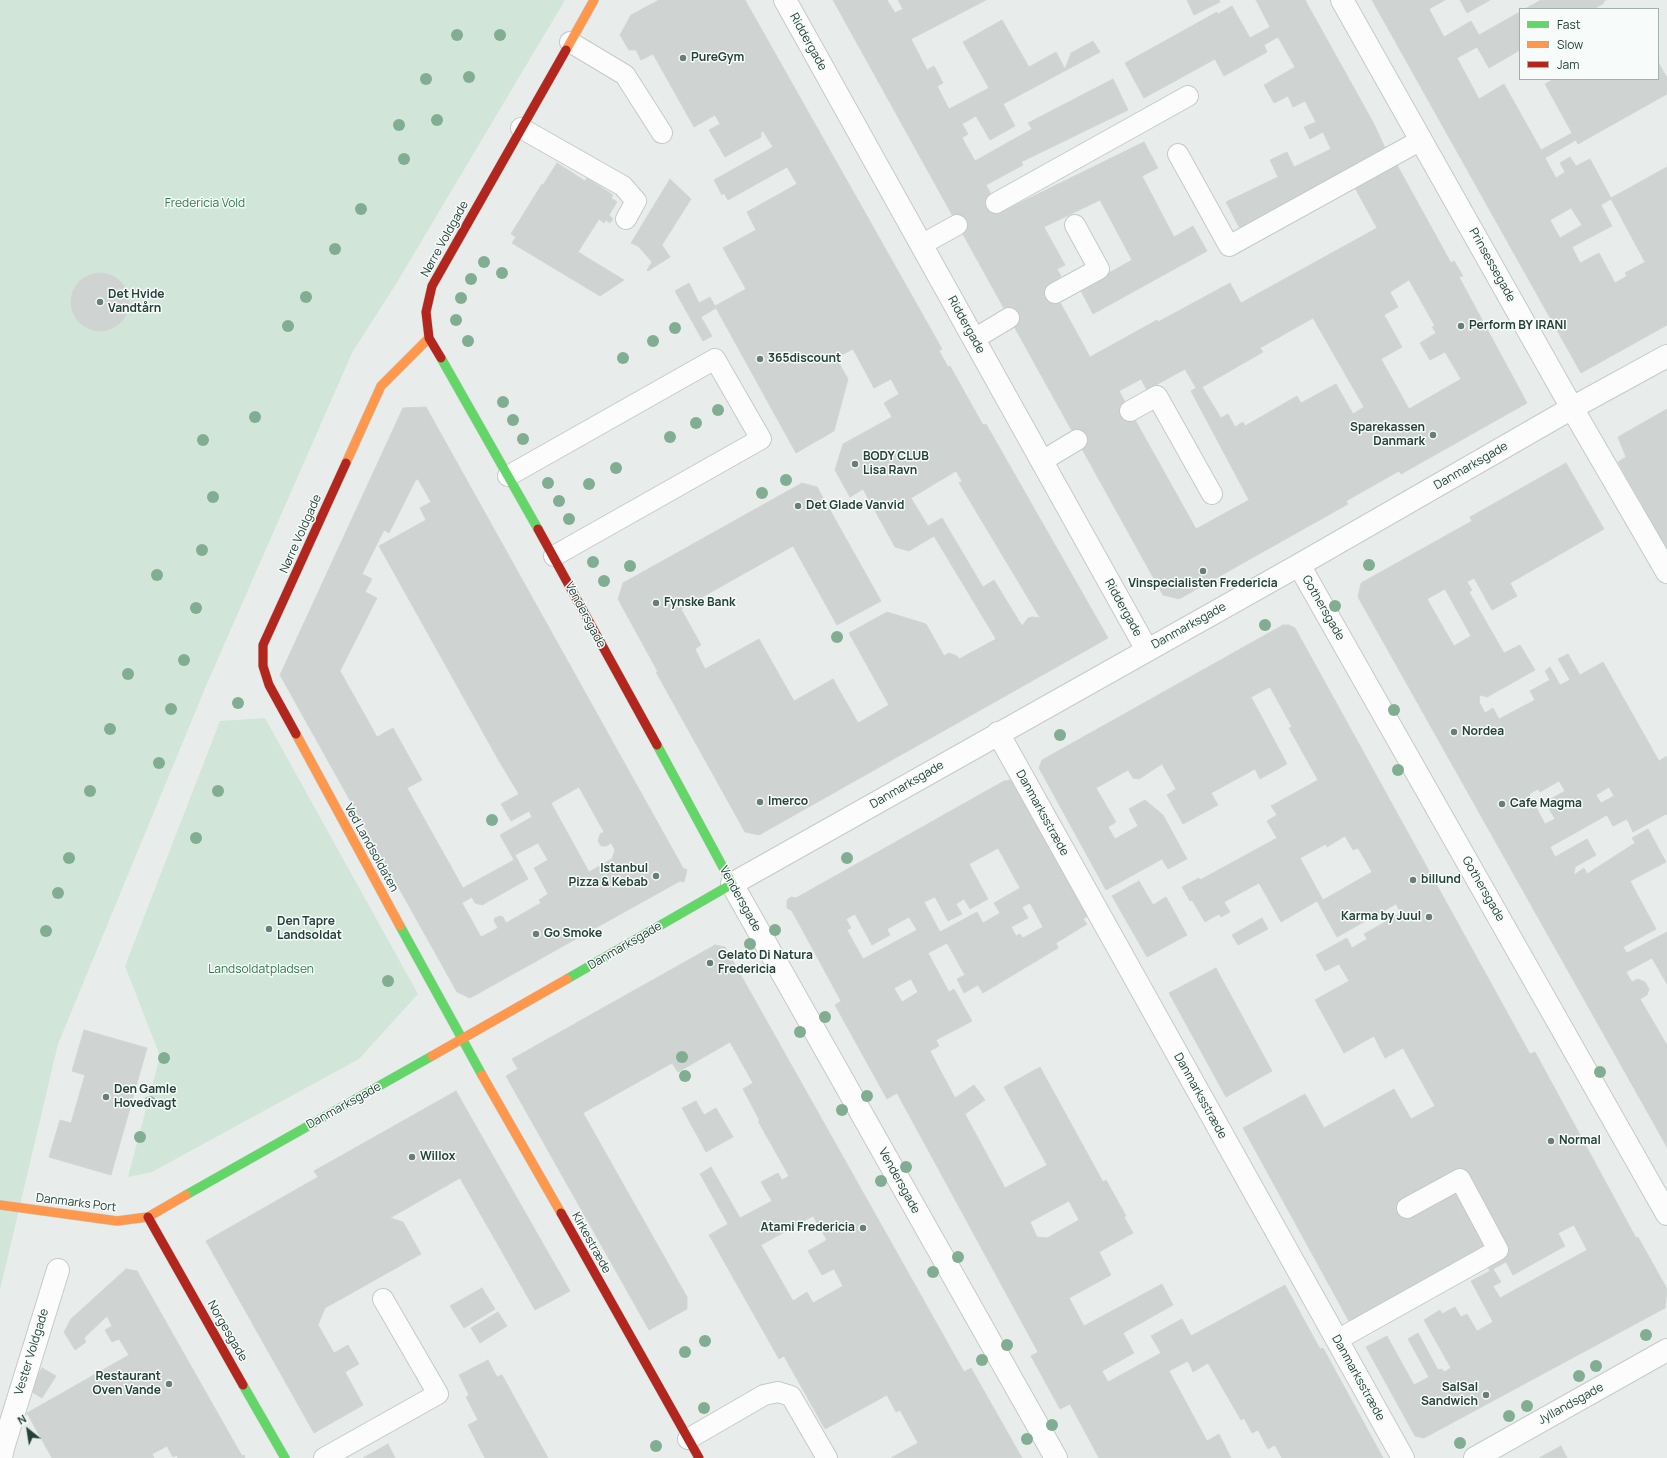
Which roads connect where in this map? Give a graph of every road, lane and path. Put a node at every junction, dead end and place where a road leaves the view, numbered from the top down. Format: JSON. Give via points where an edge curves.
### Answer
{"nodes":[{"id":1,"x":594,"y":0,"type":"edge"},
{"id":2,"x":785,"y":0,"type":"edge"},
{"id":3,"x":1342,"y":0,"type":"edge"},
{"id":4,"x":570,"y":42,"type":"junction"},
{"id":5,"x":1188,"y":96,"type":"dead end"},
{"id":6,"x":521,"y":128,"type":"junction"},
{"id":7,"x":662,"y":134,"type":"dead end"},
{"id":8,"x":1421,"y":140,"type":"junction"},
{"id":9,"x":1178,"y":154,"type":"dead end"},
{"id":10,"x":996,"y":203,"type":"dead end"},
{"id":11,"x":626,"y":219,"type":"dead end"},
{"id":12,"x":957,"y":225,"type":"dead end"},
{"id":13,"x":1075,"y":225,"type":"dead end"},
{"id":14,"x":921,"y":245,"type":"junction"},
{"id":15,"x":1055,"y":293,"type":"dead end"},
{"id":16,"x":1010,"y":318,"type":"dead end"},
{"id":17,"x":429,"y":338,"type":"junction"},
{"id":18,"x":974,"y":339,"type":"junction"},
{"id":19,"x":1667,"y":356,"type":"edge"},
{"id":20,"x":1572,"y":408,"type":"junction"},
{"id":21,"x":1130,"y":411,"type":"dead end"},
{"id":22,"x":1077,"y":440,"type":"dead end"},
{"id":23,"x":1042,"y":461,"type":"junction"},
{"id":24,"x":508,"y":476,"type":"junction"},
{"id":25,"x":1212,"y":494,"type":"dead end"},
{"id":26,"x":554,"y":556,"type":"junction"},
{"id":27,"x":1299,"y":565,"type":"junction"},
{"id":28,"x":1667,"y":572,"type":"edge"},
{"id":29,"x":1147,"y":650,"type":"junction"},
{"id":30,"x":263,"y":666,"type":"joint"},
{"id":31,"x":998,"y":733,"type":"junction"},
{"id":32,"x":732,"y":884,"type":"junction"},
{"id":33,"x":462,"y":1039,"type":"junction"},
{"id":34,"x":0,"y":1205,"type":"edge"},
{"id":35,"x":1407,"y":1208,"type":"dead end"},
{"id":36,"x":1667,"y":1214,"type":"edge"},
{"id":37,"x":148,"y":1217,"type":"junction"},
{"id":38,"x":58,"y":1270,"type":"dead end"},
{"id":39,"x":383,"y":1298,"type":"dead end"},
{"id":40,"x":1337,"y":1340,"type":"junction"},
{"id":41,"x":1667,"y":1350,"type":"edge"},
{"id":42,"x":688,"y":1439,"type":"junction"},
{"id":43,"x":1401,"y":1455,"type":"edge"},
{"id":44,"x":1,"y":1458,"type":"edge"},
{"id":45,"x":285,"y":1458,"type":"edge"},
{"id":46,"x":324,"y":1458,"type":"edge"},
{"id":47,"x":699,"y":1458,"type":"edge"},
{"id":48,"x":827,"y":1458,"type":"edge"},
{"id":49,"x":1056,"y":1458,"type":"edge"},
{"id":50,"x":1475,"y":1458,"type":"edge"}],
"edges":[{"from":1,"to":4,"type":"street","name":"Nørre Voldgade"},
{"from":2,"to":14,"type":"street","name":"Riddergade"},
{"from":3,"to":8,"type":"street","name":"Prinsessegade"},
{"from":4,"to":6,"type":"street","name":"Nørre Voldgade"},
{"from":4,"to":7,"type":"lane","via":[[626,75]]},
{"from":5,"to":10,"type":"lane"},
{"from":6,"to":11,"type":"lane","via":[[623,186],[636,201]]},
{"from":6,"to":17,"type":"street","name":"Nørre Voldgade","via":[[432,286],[426,312]]},
{"from":8,"to":9,"type":"lane","via":[[1229,246]]},
{"from":8,"to":20,"type":"street","name":"Prinsessegade"},
{"from":12,"to":14,"type":"lane"},
{"from":13,"to":15,"type":"lane","via":[[1099,269]]},
{"from":14,"to":18,"type":"street","name":"Riddergade"},
{"from":16,"to":18,"type":"lane"},
{"from":17,"to":24,"type":"street","name":"Vendersgade"},
{"from":17,"to":30,"type":"street","name":"Nørre Voldgade","via":[[381,386],[263,645]]},
{"from":18,"to":23,"type":"street","name":"Riddergade"},
{"from":19,"to":20,"type":"street","name":"Danmarksgade"},
{"from":20,"to":27,"type":"street","name":"Danmarksgade"},
{"from":20,"to":28,"type":"street","name":"Prinsessegade"},
{"from":21,"to":25,"type":"lane","via":[[1157,396]]},
{"from":22,"to":23,"type":"lane"},
{"from":23,"to":29,"type":"street","name":"Riddergade"},
{"from":24,"to":26,"type":"street","name":"Vendersgade"},
{"from":24,"to":26,"type":"lane","via":[[715,359],[734,392],[761,439]]},
{"from":26,"to":32,"type":"street","name":"Vendersgade"},
{"from":27,"to":29,"type":"street","name":"Danmarksgade"},
{"from":27,"to":36,"type":"street","name":"Gothersgade"},
{"from":29,"to":31,"type":"street","name":"Danmarksgade"},
{"from":30,"to":33,"type":"street","name":"Ved Landsoldaten","via":[[269,685]]},
{"from":31,"to":32,"type":"street","name":"Danmarksgade"},
{"from":31,"to":40,"type":"street","name":"Danmarksstræde"},
{"from":32,"to":33,"type":"street","name":"Danmarksgade"},
{"from":32,"to":49,"type":"street","name":"Vendersgade"},
{"from":33,"to":37,"type":"street","name":"Danmarksgade"},
{"from":33,"to":42,"type":"street","name":"Kirkestræde"},
{"from":34,"to":37,"type":"street","name":"Danmarks Port","via":[[116,1221]]},
{"from":35,"to":40,"type":"lane","via":[[1460,1179],[1498,1250]]},
{"from":37,"to":45,"type":"street","name":"Norgesgade"},
{"from":38,"to":44,"type":"street","name":"Vester Voldgade"},
{"from":39,"to":46,"type":"lane","via":[[438,1394]]},
{"from":40,"to":43,"type":"street","name":"Danmarksstræde"},
{"from":41,"to":50,"type":"street","name":"Jyllandsgade"},
{"from":42,"to":47,"type":"street","name":"Kirkestræde"},
{"from":42,"to":48,"type":"lane","via":[[764,1395],[778,1392],[791,1396]]}]}
